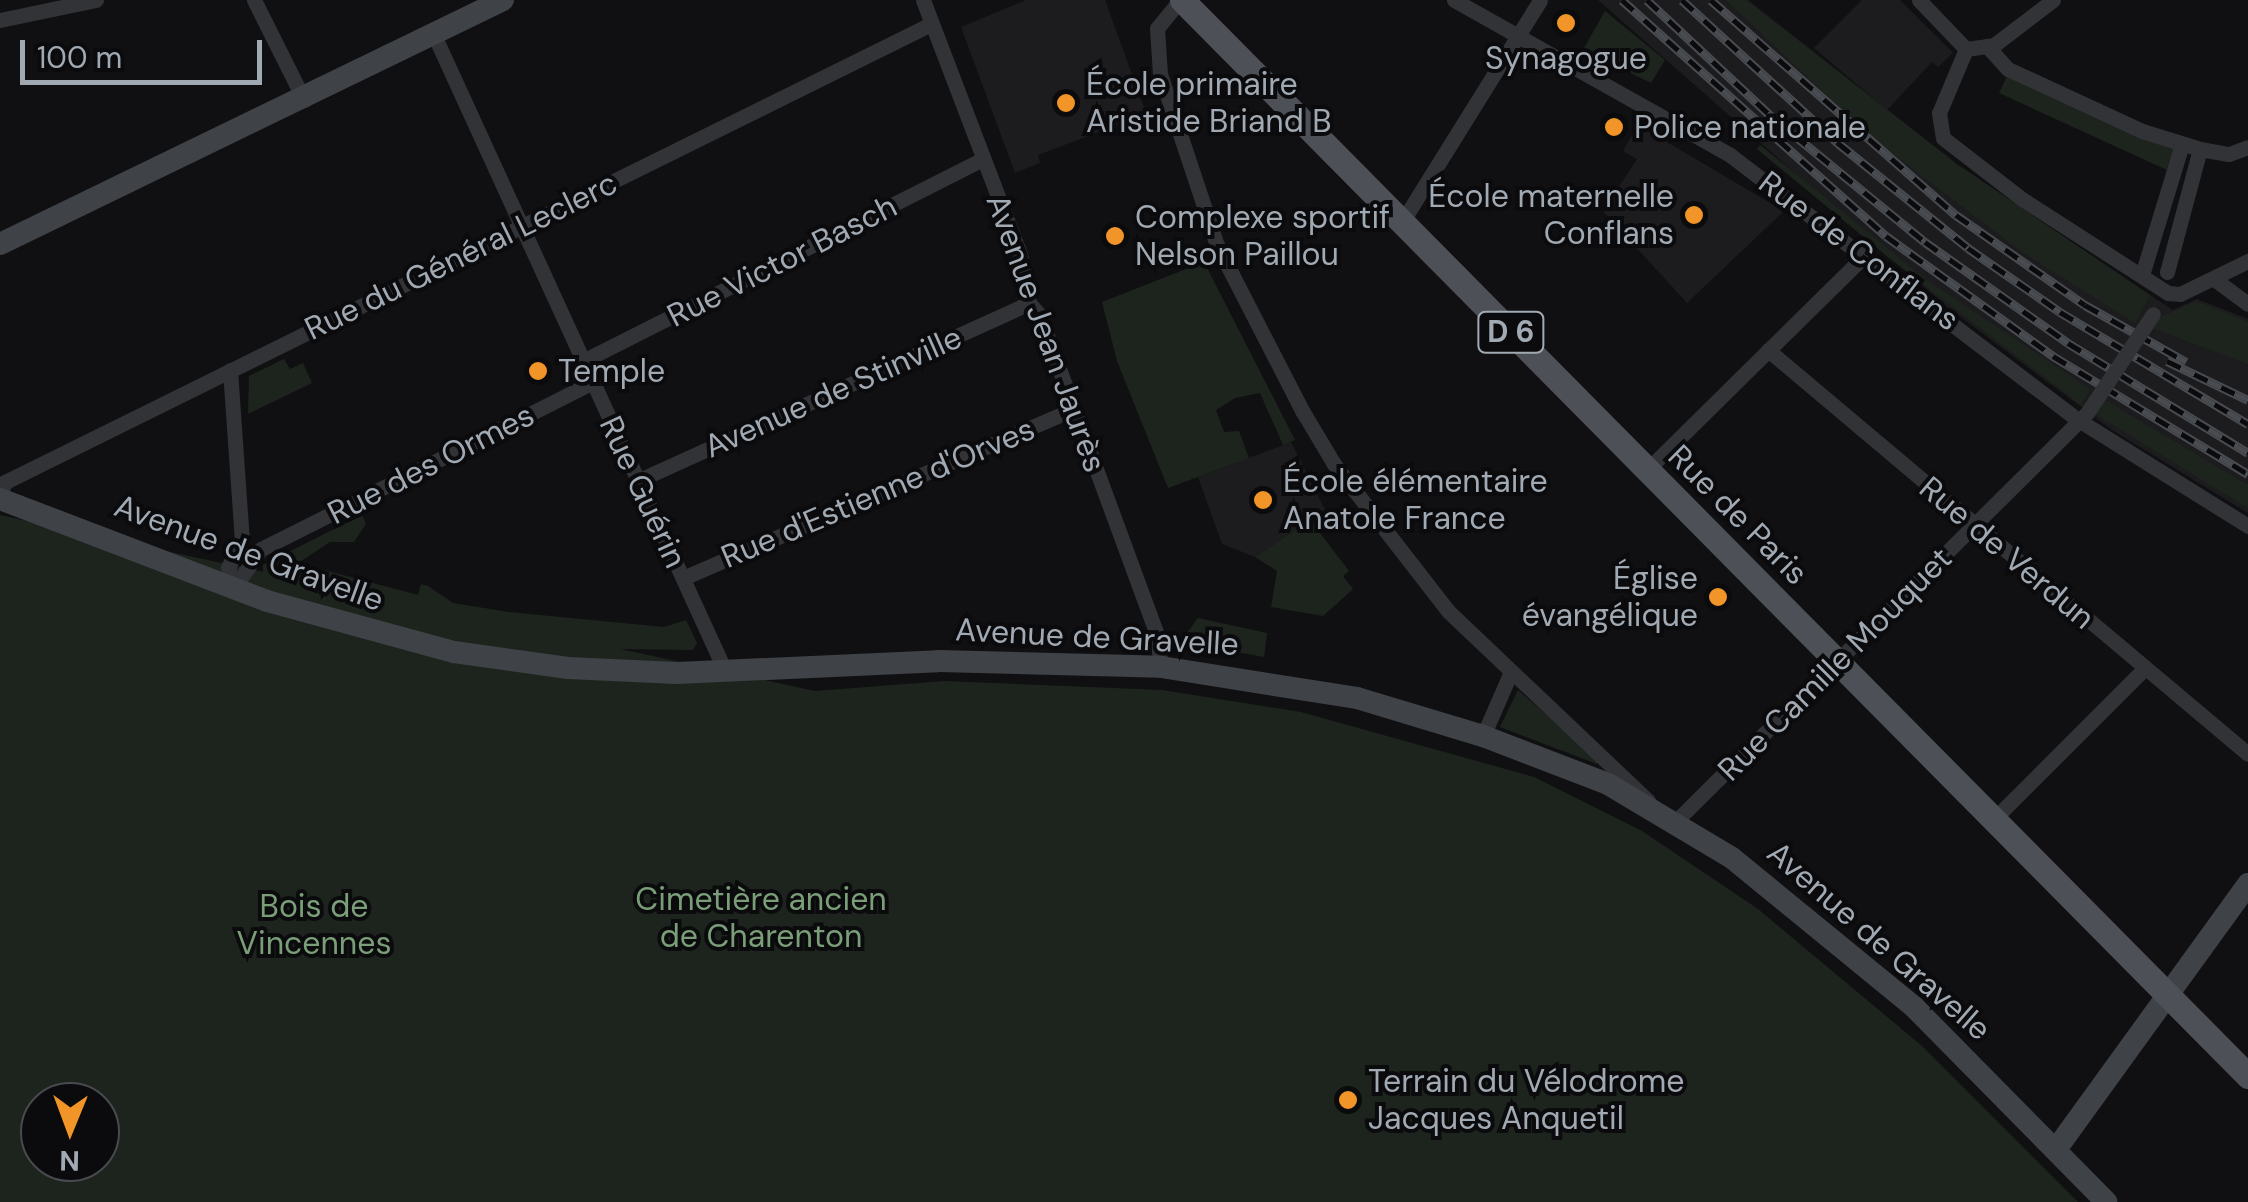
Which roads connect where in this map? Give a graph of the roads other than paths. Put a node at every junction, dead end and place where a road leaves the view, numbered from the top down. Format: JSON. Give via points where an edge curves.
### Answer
{"nodes":[{"id":1,"x":96,"y":0,"type":"edge"},
{"id":2,"x":254,"y":0,"type":"edge"},
{"id":3,"x":503,"y":0,"type":"edge"},
{"id":4,"x":923,"y":0,"type":"edge"},
{"id":5,"x":1181,"y":0,"type":"edge"},
{"id":6,"x":1454,"y":0,"type":"edge"},
{"id":7,"x":1540,"y":0,"type":"edge"},
{"id":8,"x":1919,"y":0,"type":"edge"},
{"id":9,"x":2052,"y":0,"type":"edge"},
{"id":10,"x":0,"y":20,"type":"edge"},
{"id":11,"x":930,"y":24,"type":"junction"},
{"id":12,"x":1516,"y":34,"type":"junction"},
{"id":13,"x":435,"y":37,"type":"junction"},
{"id":14,"x":1986,"y":46,"type":"junction"},
{"id":15,"x":1966,"y":49,"type":"junction"},
{"id":16,"x":304,"y":100,"type":"junction"},
{"id":17,"x":2182,"y":144,"type":"junction"},
{"id":18,"x":2248,"y":147,"type":"edge"},
{"id":19,"x":2200,"y":150,"type":"junction"},
{"id":20,"x":981,"y":160,"type":"junction"},
{"id":21,"x":1402,"y":222,"type":"junction"},
{"id":22,"x":522,"y":226,"type":"junction"},
{"id":23,"x":0,"y":244,"type":"edge"},
{"id":24,"x":1864,"y":256,"type":"junction"},
{"id":25,"x":2248,"y":261,"type":"edge"},
{"id":26,"x":2145,"y":271,"type":"junction"},
{"id":27,"x":2166,"y":272,"type":"junction"},
{"id":28,"x":2210,"y":281,"type":"junction"},
{"id":29,"x":2168,"y":293,"type":"junction"},
{"id":30,"x":1029,"y":303,"type":"junction"},
{"id":31,"x":2248,"y":304,"type":"edge"},
{"id":32,"x":1768,"y":350,"type":"junction"},
{"id":33,"x":583,"y":361,"type":"junction"},
{"id":34,"x":230,"y":370,"type":"junction"},
{"id":35,"x":593,"y":382,"type":"junction"},
{"id":36,"x":1074,"y":409,"type":"junction"},
{"id":37,"x":2085,"y":416,"type":"junction"},
{"id":38,"x":1647,"y":470,"type":"junction"},
{"id":39,"x":637,"y":481,"type":"junction"},
{"id":40,"x":0,"y":497,"type":"edge"},
{"id":41,"x":2248,"y":526,"type":"edge"},
{"id":42,"x":1974,"y":527,"type":"junction"},
{"id":43,"x":248,"y":549,"type":"junction"},
{"id":44,"x":683,"y":578,"type":"junction"},
{"id":45,"x":233,"y":589,"type":"junction"},
{"id":46,"x":1840,"y":664,"type":"junction"},
{"id":47,"x":1161,"y":667,"type":"junction"},
{"id":48,"x":2144,"y":669,"type":"junction"},
{"id":49,"x":726,"y":674,"type":"junction"},
{"id":50,"x":1510,"y":674,"type":"junction"},
{"id":51,"x":1483,"y":736,"type":"junction"},
{"id":52,"x":2248,"y":754,"type":"edge"},
{"id":53,"x":1616,"y":778,"type":"junction"},
{"id":54,"x":1666,"y":816,"type":"junction"},
{"id":55,"x":1994,"y":819,"type":"junction"},
{"id":56,"x":2248,"y":884,"type":"edge"},
{"id":57,"x":2170,"y":996,"type":"junction"},
{"id":58,"x":2248,"y":1076,"type":"edge"},
{"id":59,"x":2057,"y":1148,"type":"junction"},
{"id":60,"x":2106,"y":1202,"type":"edge"}],
"edges":[{"from":1,"to":10,"type":"street"},
{"from":2,"to":16,"type":"street"},
{"from":3,"to":13,"type":"street"},
{"from":4,"to":11,"type":"street","name":"Avenue Jean Jaurès"},
{"from":5,"to":21,"type":"main road","name":"Rue de Paris","number":"D 6"},
{"from":5,"to":50,"type":"street","via":[[1157,28],[1160,74],[1217,246],[1334,464],[1448,611]]},
{"from":6,"to":12,"type":"street","name":"Rue de Conflans"},
{"from":7,"to":12,"type":"street"},
{"from":8,"to":15,"type":"street"},
{"from":9,"to":14,"type":"street"},
{"from":11,"to":20,"type":"street","name":"Avenue Jean Jaurès"},
{"from":11,"to":22,"type":"street","name":"Rue du Général Leclerc"},
{"from":12,"to":21,"type":"street"},
{"from":12,"to":24,"type":"street","name":"Rue de Conflans","via":[[1730,155]]},
{"from":13,"to":16,"type":"street"},
{"from":13,"to":22,"type":"street","name":"Rue Guérin"},
{"from":14,"to":15,"type":"street"},
{"from":14,"to":17,"type":"street","via":[[2008,69]]},
{"from":15,"to":26,"type":"street","via":[[1938,113],[1943,138],[2022,199]]},
{"from":16,"to":23,"type":"street"},
{"from":17,"to":19,"type":"street"},
{"from":17,"to":26,"type":"street"},
{"from":18,"to":19,"type":"street","via":[[2229,154]]},
{"from":19,"to":27,"type":"street"},
{"from":20,"to":30,"type":"street","name":"Avenue Jean Jaurès","via":[[1020,254]]},
{"from":20,"to":33,"type":"street","name":"Rue Victor Basch"},
{"from":21,"to":38,"type":"main road","name":"Rue de Paris","number":"D 6"},
{"from":22,"to":33,"type":"street","name":"Rue Guérin"},
{"from":22,"to":34,"type":"street","name":"Rue du Général Leclerc"},
{"from":24,"to":32,"type":"street"},
{"from":24,"to":37,"type":"street","name":"Rue de Conflans"},
{"from":25,"to":28,"type":"street"},
{"from":26,"to":27,"type":"street"},
{"from":26,"to":29,"type":"street"},
{"from":27,"to":28,"type":"street"},
{"from":28,"to":29,"type":"street"},
{"from":28,"to":31,"type":"street"},
{"from":29,"to":37,"type":"street","name":"Rue Camille Mouquet","bridge":true},
{"from":30,"to":36,"type":"street","name":"Avenue Jean Jaurès"},
{"from":30,"to":39,"type":"street","name":"Avenue de Stinville"},
{"from":32,"to":38,"type":"street"},
{"from":32,"to":42,"type":"street","name":"Rue de Verdun"},
{"from":33,"to":35,"type":"street","name":"Rue Guérin"},
{"from":34,"to":40,"type":"street","name":"Rue du Général Leclerc","via":[[4,482]]},
{"from":34,"to":43,"type":"street"},
{"from":35,"to":39,"type":"street","name":"Rue Guérin"},
{"from":35,"to":43,"type":"street","name":"Rue des Ormes"},
{"from":36,"to":44,"type":"street","name":"Rue d'Estienne d'Orves"},
{"from":36,"to":47,"type":"street","name":"Avenue Jean Jaurès","via":[[1157,634]]},
{"from":37,"to":41,"type":"street","name":"Rue de Conflans"},
{"from":37,"to":42,"type":"street","name":"Rue Camille Mouquet"},
{"from":38,"to":46,"type":"main road","name":"Rue de Paris","number":"D 6"},
{"from":39,"to":44,"type":"street","name":"Rue Guérin"},
{"from":40,"to":45,"type":"street","name":"Avenue de Gravelle"},
{"from":42,"to":46,"type":"street","name":"Rue Camille Mouquet"},
{"from":42,"to":48,"type":"street","name":"Rue de Verdun"},
{"from":43,"to":45,"type":"street"},
{"from":44,"to":49,"type":"street","name":"Rue Guérin"},
{"from":45,"to":49,"type":"street","name":"Avenue de Gravelle","via":[[454,652],[568,668]]},
{"from":46,"to":54,"type":"street","name":"Rue Camille Mouquet"},
{"from":46,"to":55,"type":"main road","name":"Rue de Paris","number":"D 6"},
{"from":47,"to":49,"type":"street","name":"Avenue de Gravelle","via":[[938,661]]},
{"from":47,"to":51,"type":"street","name":"Avenue de Gravelle","via":[[1357,698]]},
{"from":48,"to":52,"type":"street","name":"Rue de Verdun"},
{"from":48,"to":55,"type":"street"},
{"from":50,"to":51,"type":"street"},
{"from":50,"to":53,"type":"street"},
{"from":51,"to":53,"type":"street","name":"Avenue de Gravelle"},
{"from":53,"to":54,"type":"street","name":"Avenue de Gravelle"},
{"from":54,"to":59,"type":"street","name":"Avenue de Gravelle","via":[[1829,933]]},
{"from":55,"to":57,"type":"main road","name":"Rue de Paris","number":"D 6"},
{"from":56,"to":57,"type":"street"},
{"from":57,"to":58,"type":"main road","name":"Rue de Paris","number":"D 6"},
{"from":57,"to":59,"type":"street"},
{"from":59,"to":60,"type":"street","name":"Avenue de Gravelle"}]}
